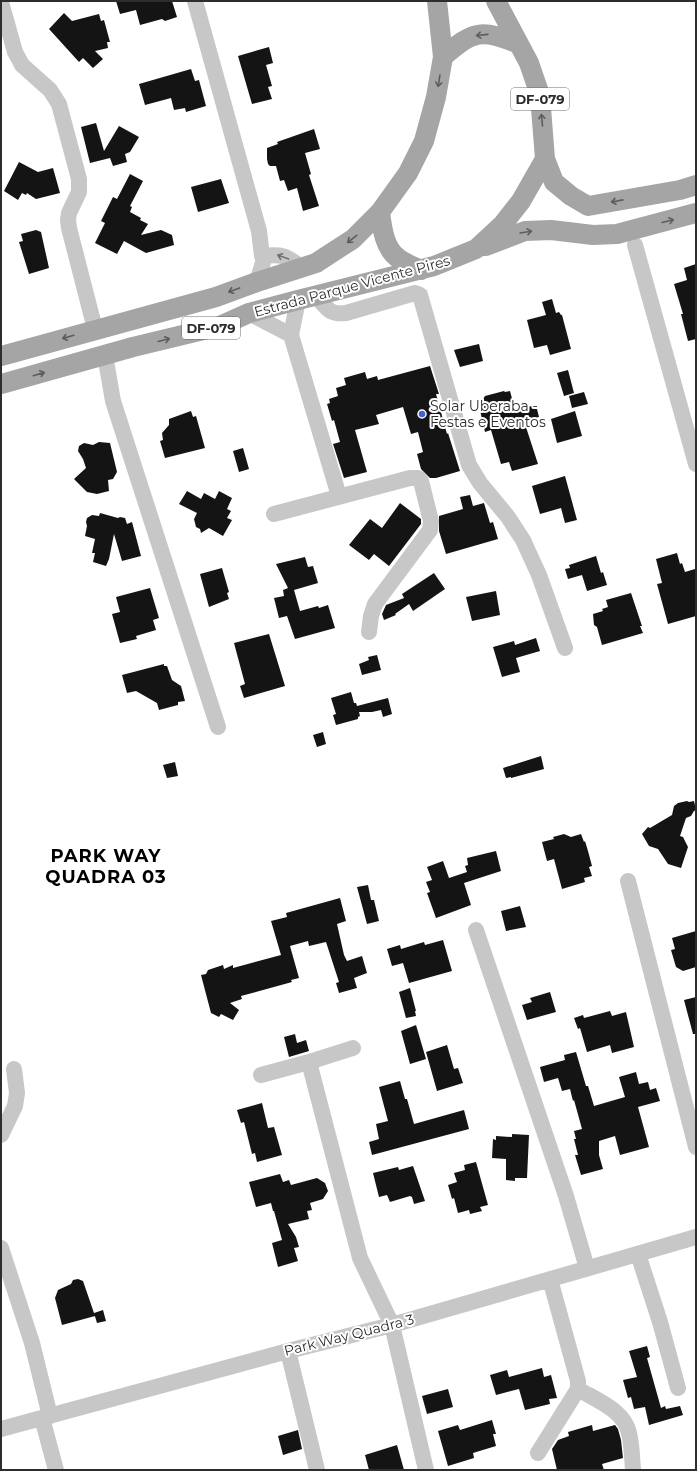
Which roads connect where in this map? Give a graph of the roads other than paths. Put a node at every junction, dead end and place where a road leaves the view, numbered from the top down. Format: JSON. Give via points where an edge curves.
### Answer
{"nodes":[{"id":1,"x":195,"y":1,"type":"edge"},
{"id":2,"x":437,"y":1,"type":"edge"},
{"id":3,"x":496,"y":1,"type":"edge"},
{"id":4,"x":1,"y":2,"type":"edge"},
{"id":5,"x":519,"y":44,"type":"junction"},
{"id":6,"x":442,"y":57,"type":"junction"},
{"id":7,"x":545,"y":159,"type":"junction"},
{"id":8,"x":696,"y":185,"type":"edge"},
{"id":9,"x":380,"y":212,"type":"junction"},
{"id":10,"x":696,"y":213,"type":"edge"},
{"id":11,"x":633,"y":235,"type":"junction"},
{"id":12,"x":476,"y":249,"type":"junction"},
{"id":13,"x":262,"y":256,"type":"junction"},
{"id":14,"x":302,"y":268,"type":"junction"},
{"id":15,"x":421,"y":270,"type":"junction"},
{"id":16,"x":257,"y":282,"type":"junction"},
{"id":17,"x":307,"y":298,"type":"junction"},
{"id":18,"x":249,"y":313,"type":"junction"},
{"id":19,"x":95,"y":329,"type":"junction"},
{"id":20,"x":291,"y":335,"type":"junction"},
{"id":21,"x":1,"y":356,"type":"edge"},
{"id":22,"x":105,"y":356,"type":"junction"},
{"id":23,"x":1,"y":384,"type":"edge"},
{"id":24,"x":696,"y":464,"type":"edge"},
{"id":25,"x":339,"y":496,"type":"junction"},
{"id":26,"x":274,"y":514,"type":"dead end"},
{"id":27,"x":369,"y":632,"type":"dead end"},
{"id":28,"x":565,"y":648,"type":"dead end"},
{"id":29,"x":218,"y":727,"type":"dead end"},
{"id":30,"x":628,"y":881,"type":"dead end"},
{"id":31,"x":476,"y":930,"type":"dead end"},
{"id":32,"x":353,"y":1048,"type":"dead end"},
{"id":33,"x":310,"y":1062,"type":"junction"},
{"id":34,"x":14,"y":1069,"type":"dead end"},
{"id":35,"x":261,"y":1075,"type":"dead end"},
{"id":36,"x":1,"y":1135,"type":"edge"},
{"id":37,"x":696,"y":1147,"type":"edge"},
{"id":38,"x":696,"y":1237,"type":"edge"},
{"id":39,"x":1,"y":1248,"type":"edge"},
{"id":40,"x":638,"y":1254,"type":"junction"},
{"id":41,"x":587,"y":1268,"type":"junction"},
{"id":42,"x":550,"y":1279,"type":"junction"},
{"id":43,"x":392,"y":1325,"type":"junction"},
{"id":44,"x":288,"y":1351,"type":"junction"},
{"id":45,"x":678,"y":1388,"type":"dead end"},
{"id":46,"x":578,"y":1389,"type":"junction"},
{"id":47,"x":46,"y":1417,"type":"junction"},
{"id":48,"x":1,"y":1430,"type":"edge"},
{"id":49,"x":538,"y":1453,"type":"dead end"},
{"id":50,"x":56,"y":1470,"type":"edge"},
{"id":51,"x":317,"y":1470,"type":"edge"},
{"id":52,"x":426,"y":1470,"type":"edge"},
{"id":53,"x":633,"y":1470,"type":"edge"}],
"edges":[{"from":1,"to":13,"type":"street","via":[[260,231]]},
{"from":2,"to":6,"type":"main road","name":"Estrada Parque Vicente Pires","number":"DF-079"},
{"from":3,"to":5,"type":"main road","number":"DF-079"},
{"from":4,"to":19,"type":"street","via":[[15,52],[22,65],[50,90],[59,104],[80,179],[79,192],[69,213],[69,228]]},
{"from":5,"to":6,"type":"main road","one_way":true,"via":[[497,35],[477,35],[460,42]]},
{"from":7,"to":5,"type":"main road","number":"DF-079","one_way":true,"via":[[540,96],[529,63]]},
{"from":6,"to":9,"type":"main road","name":"Estrada Parque Vicente Pires","number":"DF-079","one_way":true,"via":[[436,97],[424,141],[408,173]]},
{"from":8,"to":7,"type":"main road","one_way":true,"via":[[588,206],[554,182]]},
{"from":7,"to":12,"type":"main road","name":"Estrada Parque Vicente Pires","number":"DF-079","via":[[521,201],[503,224]]},
{"from":9,"to":14,"type":"main road","name":"Estrada Parque Vicente Pires","number":"DF-079","one_way":true,"via":[[353,239],[316,263]]},
{"from":9,"to":15,"type":"main road","via":[[391,252],[398,259]]},
{"from":11,"to":10,"type":"main road","one_way":true},
{"from":12,"to":11,"type":"main road","one_way":true,"via":[[525,231]]},
{"from":11,"to":24,"type":"street"},
{"from":12,"to":15,"type":"main road","name":"Estrada Parque Vicente Pires","number":"DF-079"},
{"from":14,"to":13,"type":"street","one_way":true,"via":[[279,254]]},
{"from":13,"to":16,"type":"street","via":[[264,259]]},
{"from":14,"to":16,"type":"main road","name":"Estrada Parque Vicente Pires","number":"DF-079"},
{"from":15,"to":17,"type":"main road","name":"Estrada Parque Vicente Pires","number":"DF-079"},
{"from":16,"to":19,"type":"main road","name":"Estrada Parque Vicente Pires","number":"DF-079","one_way":true,"via":[[216,297]]},
{"from":17,"to":18,"type":"main road","name":"Estrada Parque Vicente Pires","number":"DF-079"},
{"from":17,"to":20,"type":"street"},
{"from":17,"to":28,"type":"street","via":[[339,314],[415,293],[420,295],[469,465],[523,540],[539,575]]},
{"from":18,"to":20,"type":"street"},
{"from":22,"to":18,"type":"main road","name":"Estrada Parque Vicente Pires","number":"DF-079","one_way":true,"via":[[220,326]]},
{"from":19,"to":21,"type":"main road","name":"Estrada Parque Vicente Pires","number":"DF-079","one_way":true},
{"from":20,"to":25,"type":"street"},
{"from":23,"to":22,"type":"main road","name":"Estrada Parque Vicente Pires","number":"DF-079","one_way":true},
{"from":22,"to":29,"type":"street","via":[[113,401]]},
{"from":25,"to":26,"type":"street"},
{"from":25,"to":27,"type":"street","via":[[418,478],[421,481],[431,521],[430,530],[375,604]]},
{"from":30,"to":37,"type":"street"},
{"from":31,"to":41,"type":"street","via":[[566,1196]]},
{"from":32,"to":33,"type":"street"},
{"from":33,"to":35,"type":"street"},
{"from":33,"to":43,"type":"street","via":[[360,1258]]},
{"from":34,"to":36,"type":"street","via":[[17,1093],[15,1106]]},
{"from":38,"to":40,"type":"street","name":"Park Way Quadra 3"},
{"from":39,"to":47,"type":"street","via":[[32,1343]]},
{"from":40,"to":41,"type":"street","name":"Park Way Quadra 3"},
{"from":40,"to":45,"type":"street"},
{"from":41,"to":42,"type":"street","name":"Park Way Quadra 3"},
{"from":42,"to":43,"type":"street","name":"Park Way Quadra 3"},
{"from":42,"to":46,"type":"street"},
{"from":43,"to":44,"type":"street","name":"Park Way Quadra 3"},
{"from":43,"to":52,"type":"street"},
{"from":44,"to":47,"type":"street","name":"Park Way Quadra 3"},
{"from":44,"to":51,"type":"street"},
{"from":46,"to":49,"type":"street"},
{"from":46,"to":53,"type":"street","via":[[620,1416],[629,1432]]},
{"from":47,"to":48,"type":"street","name":"Park Way Quadra 3"},
{"from":47,"to":50,"type":"street"}]}
